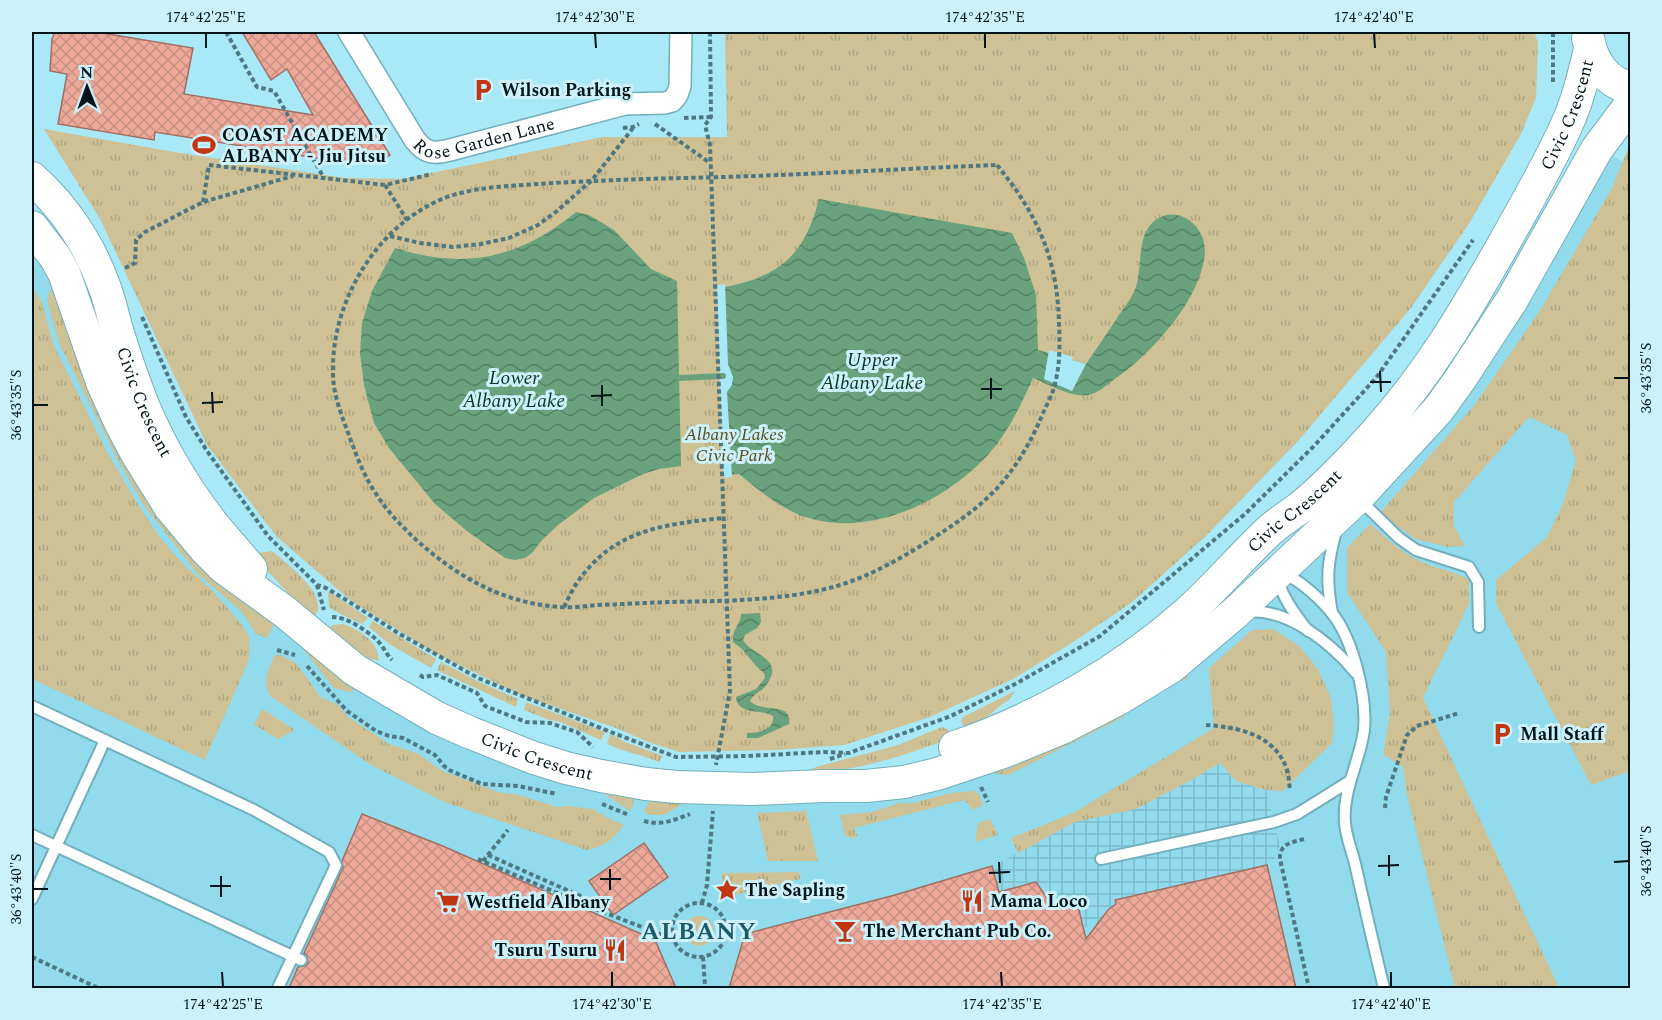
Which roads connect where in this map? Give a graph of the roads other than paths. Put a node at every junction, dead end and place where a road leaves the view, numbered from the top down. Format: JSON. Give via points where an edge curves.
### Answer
{"nodes":[{"id":1,"x":349,"y":32,"type":"edge"},
{"id":2,"x":681,"y":32,"type":"edge"},
{"id":3,"x":1587,"y":37,"type":"edge"},
{"id":4,"x":1630,"y":88,"type":"edge"},
{"id":5,"x":1630,"y":105,"type":"edge"},
{"id":6,"x":32,"y":178,"type":"edge"},
{"id":7,"x":32,"y":227,"type":"edge"},
{"id":8,"x":1301,"y":506,"type":"junction"},
{"id":9,"x":1349,"y":506,"type":"junction"},
{"id":10,"x":1276,"y":573,"type":"junction"},
{"id":11,"x":1208,"y":594,"type":"junction"},
{"id":12,"x":285,"y":612,"type":"junction"},
{"id":13,"x":1235,"y":613,"type":"junction"},
{"id":14,"x":1332,"y":613,"type":"junction"},
{"id":15,"x":1479,"y":627,"type":"dead end"},
{"id":16,"x":1308,"y":631,"type":"junction"},
{"id":17,"x":1358,"y":676,"type":"junction"},
{"id":18,"x":32,"y":706,"type":"edge"},
{"id":19,"x":105,"y":740,"type":"junction"},
{"id":20,"x":826,"y":772,"type":"junction"},
{"id":21,"x":1350,"y":781,"type":"junction"},
{"id":22,"x":32,"y":835,"type":"edge"},
{"id":23,"x":56,"y":846,"type":"junction"},
{"id":24,"x":1101,"y":859,"type":"dead end"},
{"id":25,"x":32,"y":899,"type":"edge"},
{"id":26,"x":297,"y":958,"type":"junction"},
{"id":27,"x":278,"y":988,"type":"edge"},
{"id":28,"x":1383,"y":988,"type":"edge"}],
"edges":[{"from":1,"to":2,"type":"street","name":"Rose Garden Lane","via":[[415,140],[431,152],[625,104],[669,102],[677,95],[681,79]]},
{"from":3,"to":4,"type":"street","via":[[1595,62],[1604,73]]},
{"from":3,"to":8,"type":"street","name":"Civic Crescent","via":[[1575,101],[1563,132],[1455,326],[1378,430]]},
{"from":5,"to":9,"type":"street","name":"Civic Crescent","via":[[1597,149],[1512,300],[1461,378],[1438,410]]},
{"from":6,"to":12,"type":"street","name":"Civic Crescent","via":[[60,206],[91,256],[104,283],[143,405],[176,470],[215,526]]},
{"from":7,"to":12,"type":"street","name":"Civic Crescent","via":[[64,273],[102,382],[136,454],[165,499],[223,567]]},
{"from":8,"to":10,"type":"street","via":[[1279,538]]},
{"from":8,"to":11,"type":"street","name":"Civic Crescent","via":[[1270,530]]},
{"from":9,"to":10,"type":"street","name":"Civic Crescent"},
{"from":9,"to":14,"type":"lane","via":[[1329,557],[1327,576]]},
{"from":9,"to":15,"type":"lane","via":[[1416,550],[1469,567],[1478,582]]},
{"from":10,"to":11,"type":"street","via":[[1254,572]]},
{"from":10,"to":13,"type":"street","name":"Civic Crescent"},
{"from":10,"to":14,"type":"lane","via":[[1303,586]]},
{"from":10,"to":16,"type":"lane","via":[[1282,594]]},
{"from":11,"to":20,"type":"street","name":"Civic Crescent","via":[[1161,636],[1079,691],[1024,720],[932,755]]},
{"from":12,"to":20,"type":"street","name":"Civic Crescent","via":[[355,670],[437,718],[566,768],[646,784],[705,803]]},
{"from":13,"to":16,"type":"lane","via":[[1258,611],[1279,615]]},
{"from":13,"to":20,"type":"street","name":"Civic Crescent","via":[[1171,667],[1120,698],[1006,751],[904,782],[866,786]]},
{"from":14,"to":17,"type":"lane","via":[[1348,643]]},
{"from":16,"to":17,"type":"lane","via":[[1342,656]]},
{"from":17,"to":21,"type":"lane","via":[[1365,709],[1364,728]]},
{"from":18,"to":19,"type":"lane"},
{"from":19,"to":23,"type":"lane"},
{"from":19,"to":26,"type":"lane","via":[[254,810],[329,852],[336,865]]},
{"from":21,"to":24,"type":"lane","via":[[1297,814],[1274,822]]},
{"from":21,"to":28,"type":"lane","via":[[1345,825]]},
{"from":22,"to":23,"type":"lane"},
{"from":23,"to":25,"type":"lane"},
{"from":23,"to":26,"type":"lane"},
{"from":26,"to":27,"type":"lane"}]}
